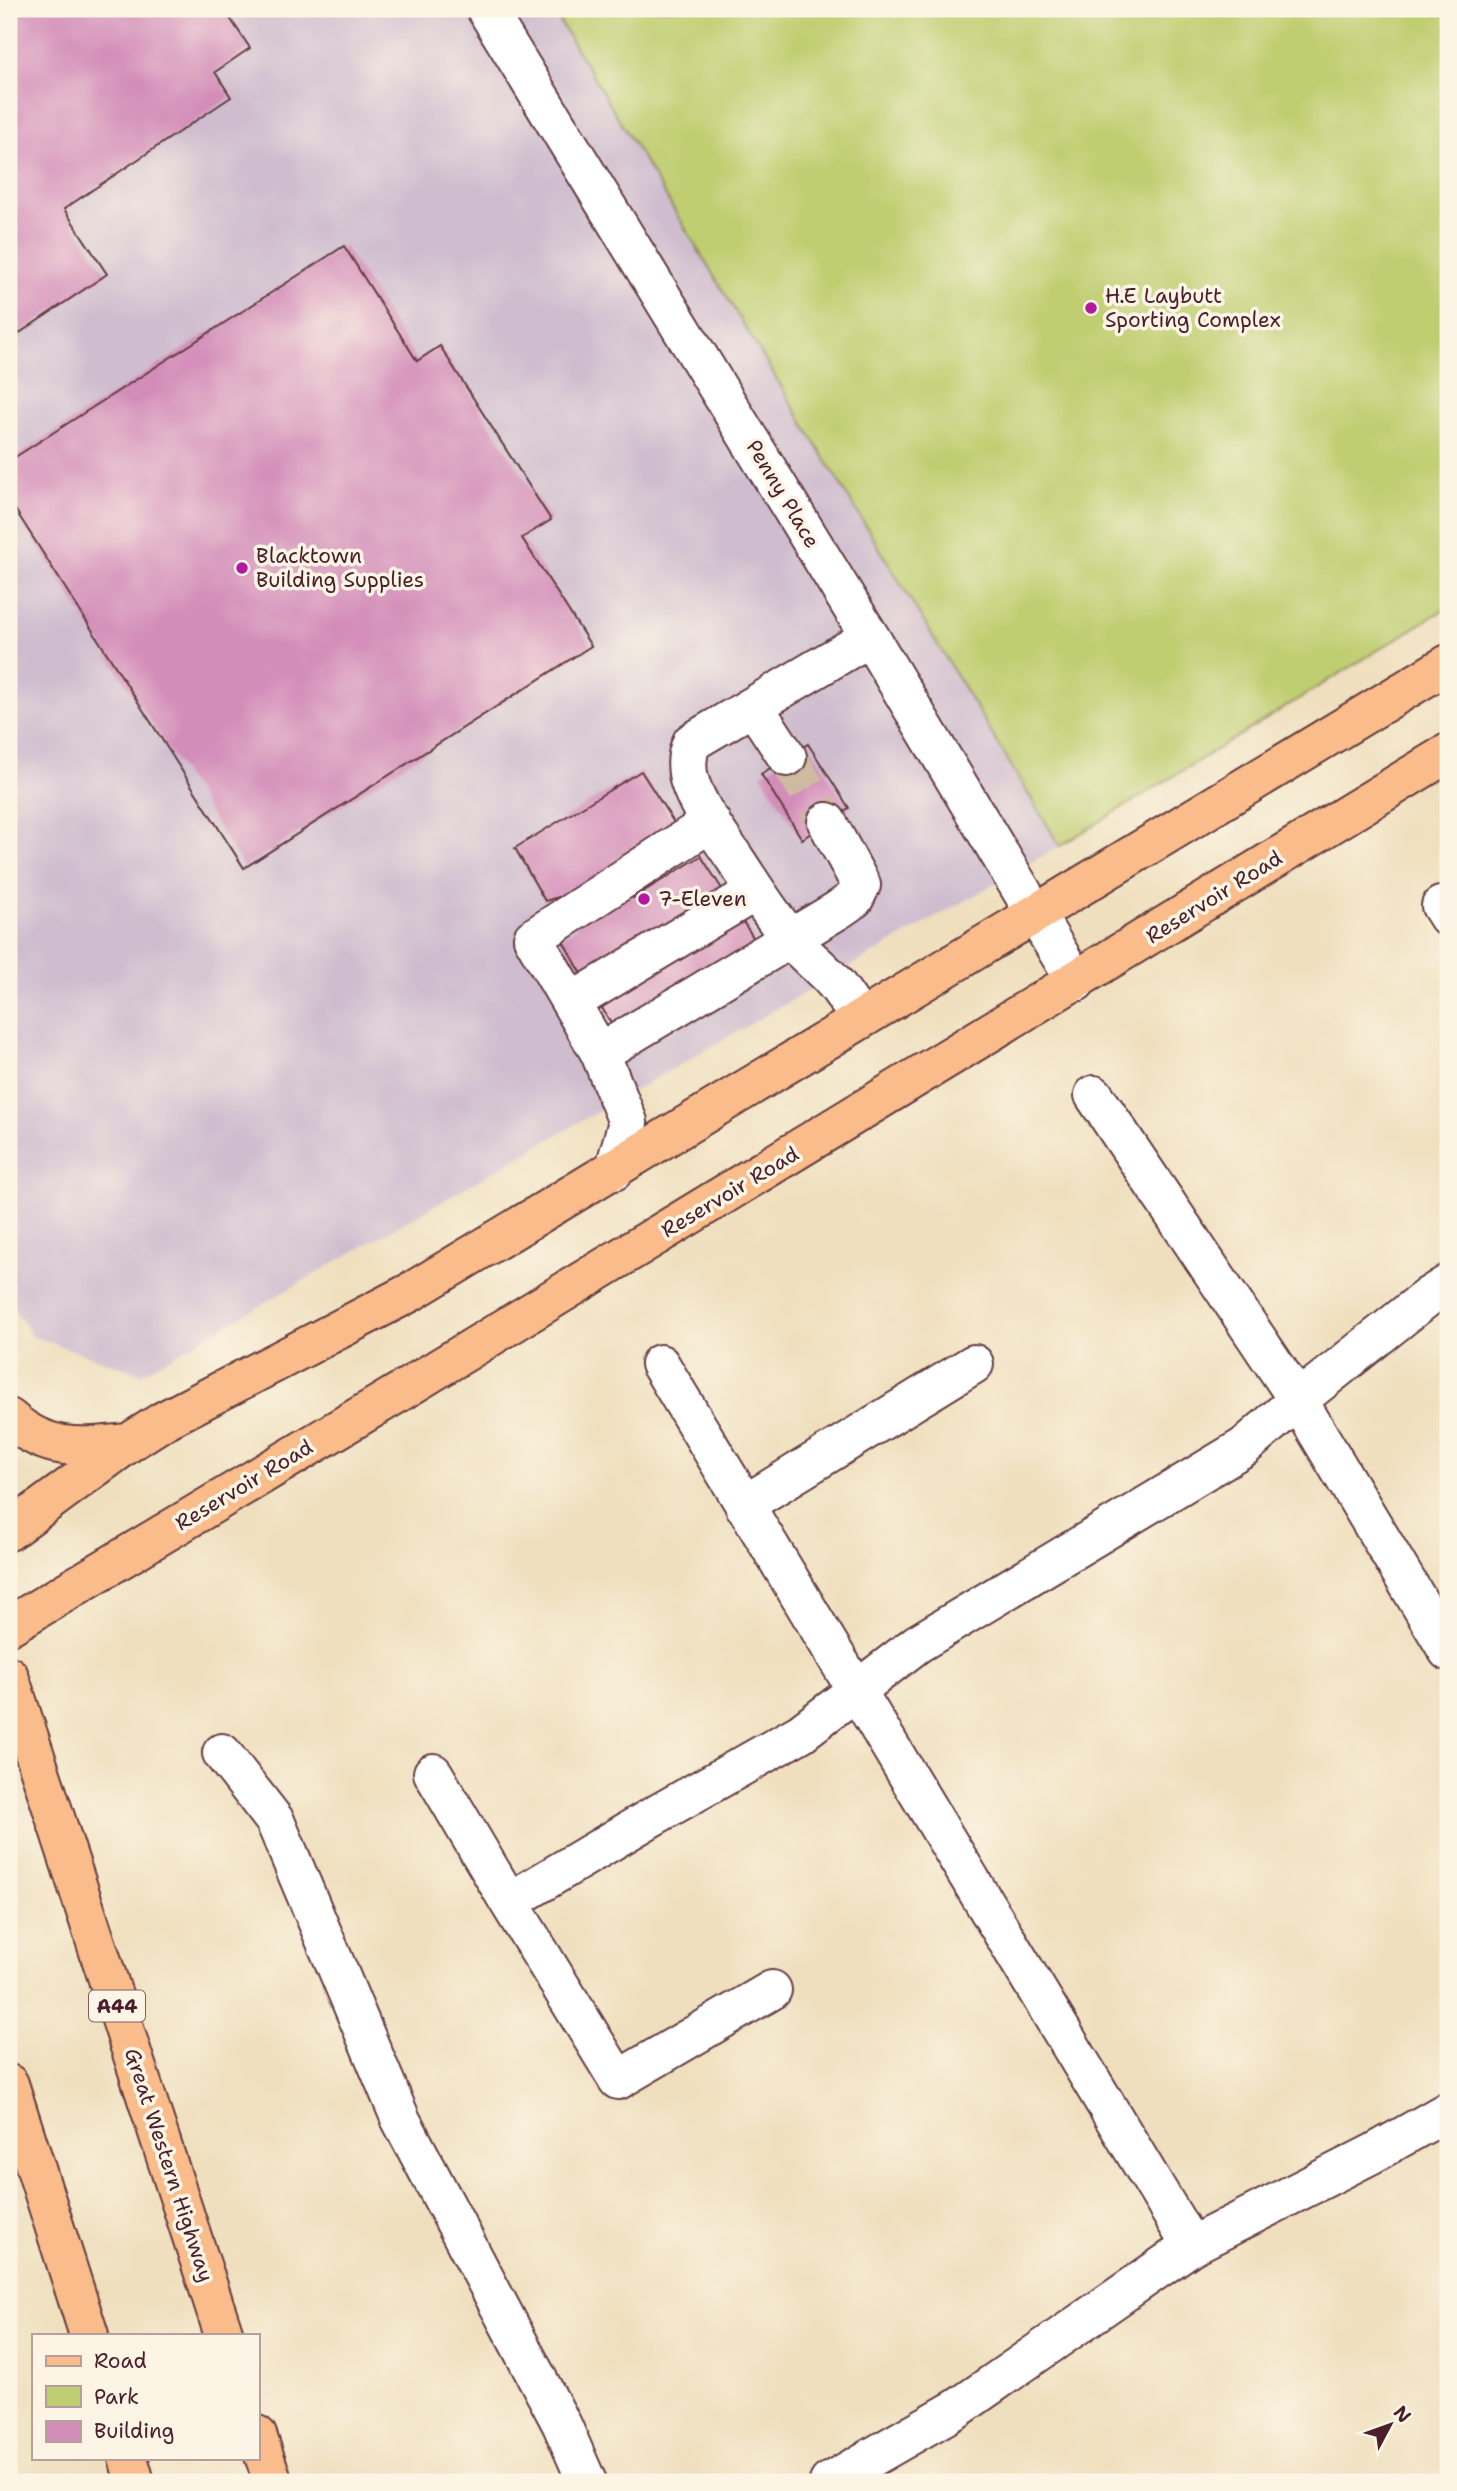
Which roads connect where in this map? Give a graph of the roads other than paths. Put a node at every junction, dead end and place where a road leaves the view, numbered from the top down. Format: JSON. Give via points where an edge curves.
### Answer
{"nodes":[{"id":1,"x":486,"y":9,"type":"edge"},
{"id":2,"x":870,"y":637,"type":"junction"},
{"id":3,"x":1448,"y":664,"type":"edge"},
{"id":4,"x":754,"y":707,"type":"junction"},
{"id":5,"x":1448,"y":753,"type":"edge"},
{"id":6,"x":787,"y":757,"type":"tunnel mouth"},
{"id":7,"x":711,"y":822,"type":"junction"},
{"id":8,"x":827,"y":822,"type":"tunnel mouth"},
{"id":9,"x":756,"y":891,"type":"junction"},
{"id":10,"x":1036,"y":914,"type":"junction"},
{"id":11,"x":791,"y":939,"type":"junction"},
{"id":12,"x":1076,"y":982,"type":"junction"},
{"id":13,"x":572,"y":1002,"type":"junction"},
{"id":14,"x":862,"y":1018,"type":"junction"},
{"id":15,"x":600,"y":1053,"type":"junction"},
{"id":16,"x":1094,"y":1095,"type":"dead end"},
{"id":17,"x":614,"y":1171,"type":"junction"},
{"id":18,"x":1448,"y":1284,"type":"edge"},
{"id":19,"x":660,"y":1364,"type":"dead end"},
{"id":20,"x":974,"y":1364,"type":"dead end"},
{"id":21,"x":1298,"y":1400,"type":"junction"},
{"id":22,"x":9,"y":1418,"type":"edge"},
{"id":23,"x":130,"y":1443,"type":"junction"},
{"id":24,"x":744,"y":1505,"type":"junction"},
{"id":25,"x":9,"y":1531,"type":"edge"},
{"id":26,"x":9,"y":1626,"type":"edge"},
{"id":27,"x":1448,"y":1651,"type":"edge"},
{"id":28,"x":9,"y":1676,"type":"edge"},
{"id":29,"x":859,"y":1690,"type":"junction"},
{"id":30,"x":222,"y":1753,"type":"dead end"},
{"id":31,"x":433,"y":1773,"type":"dead end"},
{"id":32,"x":509,"y":1902,"type":"junction"},
{"id":33,"x":772,"y":1990,"type":"dead end"},
{"id":34,"x":9,"y":2084,"type":"edge"},
{"id":35,"x":1448,"y":2111,"type":"edge"},
{"id":36,"x":1191,"y":2246,"type":"junction"},
{"id":37,"x":89,"y":2334,"type":"edge"},
{"id":38,"x":225,"y":2334,"type":"edge"},
{"id":39,"x":259,"y":2441,"type":"edge"},
{"id":40,"x":129,"y":2460,"type":"edge"},
{"id":41,"x":135,"y":2482,"type":"edge"},
{"id":42,"x":273,"y":2482,"type":"edge"},
{"id":43,"x":587,"y":2482,"type":"edge"},
{"id":44,"x":829,"y":2482,"type":"edge"}],
"edges":[{"from":1,"to":2,"type":"street","name":"Penny Place"},
{"from":2,"to":4,"type":"street"},
{"from":2,"to":10,"type":"street","name":"Penny Place"},
{"from":3,"to":10,"type":"main road"},
{"from":4,"to":6,"type":"street"},
{"from":4,"to":7,"type":"street","via":[[692,743],[688,752],[690,782]]},
{"from":5,"to":12,"type":"main road","name":"Reservoir Road"},
{"from":7,"to":9,"type":"street"},
{"from":7,"to":13,"type":"street","via":[[533,938]]},
{"from":8,"to":11,"type":"street","via":[[861,885],[854,898]]},
{"from":9,"to":11,"type":"street"},
{"from":9,"to":13,"type":"street"},
{"from":10,"to":12,"type":"street","name":"Penny Place"},
{"from":10,"to":14,"type":"main road"},
{"from":11,"to":14,"type":"street","via":[[831,978]]},
{"from":11,"to":15,"type":"street"},
{"from":12,"to":26,"type":"main road","name":"Reservoir Road"},
{"from":13,"to":15,"type":"street"},
{"from":14,"to":17,"type":"main road"},
{"from":15,"to":17,"type":"street","via":[[628,1122]]},
{"from":16,"to":21,"type":"street"},
{"from":17,"to":23,"type":"main road","via":[[409,1293],[163,1421]]},
{"from":18,"to":21,"type":"street"},
{"from":19,"to":24,"type":"street"},
{"from":20,"to":24,"type":"street"},
{"from":21,"to":27,"type":"street"},
{"from":21,"to":29,"type":"street","via":[[1244,1447],[918,1644]]},
{"from":22,"to":23,"type":"main road","via":[[52,1444],[81,1448]]},
{"from":23,"to":25,"type":"main road"},
{"from":24,"to":29,"type":"street"},
{"from":28,"to":38,"type":"main road","name":"Great Western Highway","number":"A44"},
{"from":29,"to":32,"type":"street","via":[[801,1733]]},
{"from":29,"to":36,"type":"street"},
{"from":30,"to":43,"type":"street","via":[[275,1821],[401,2120]]},
{"from":31,"to":32,"type":"street"},
{"from":32,"to":33,"type":"street","via":[[618,2080]]},
{"from":34,"to":37,"type":"main road"},
{"from":35,"to":36,"type":"street"},
{"from":36,"to":44,"type":"street","via":[[958,2408]]},
{"from":39,"to":42,"type":"main road"},
{"from":40,"to":41,"type":"main road"}]}
